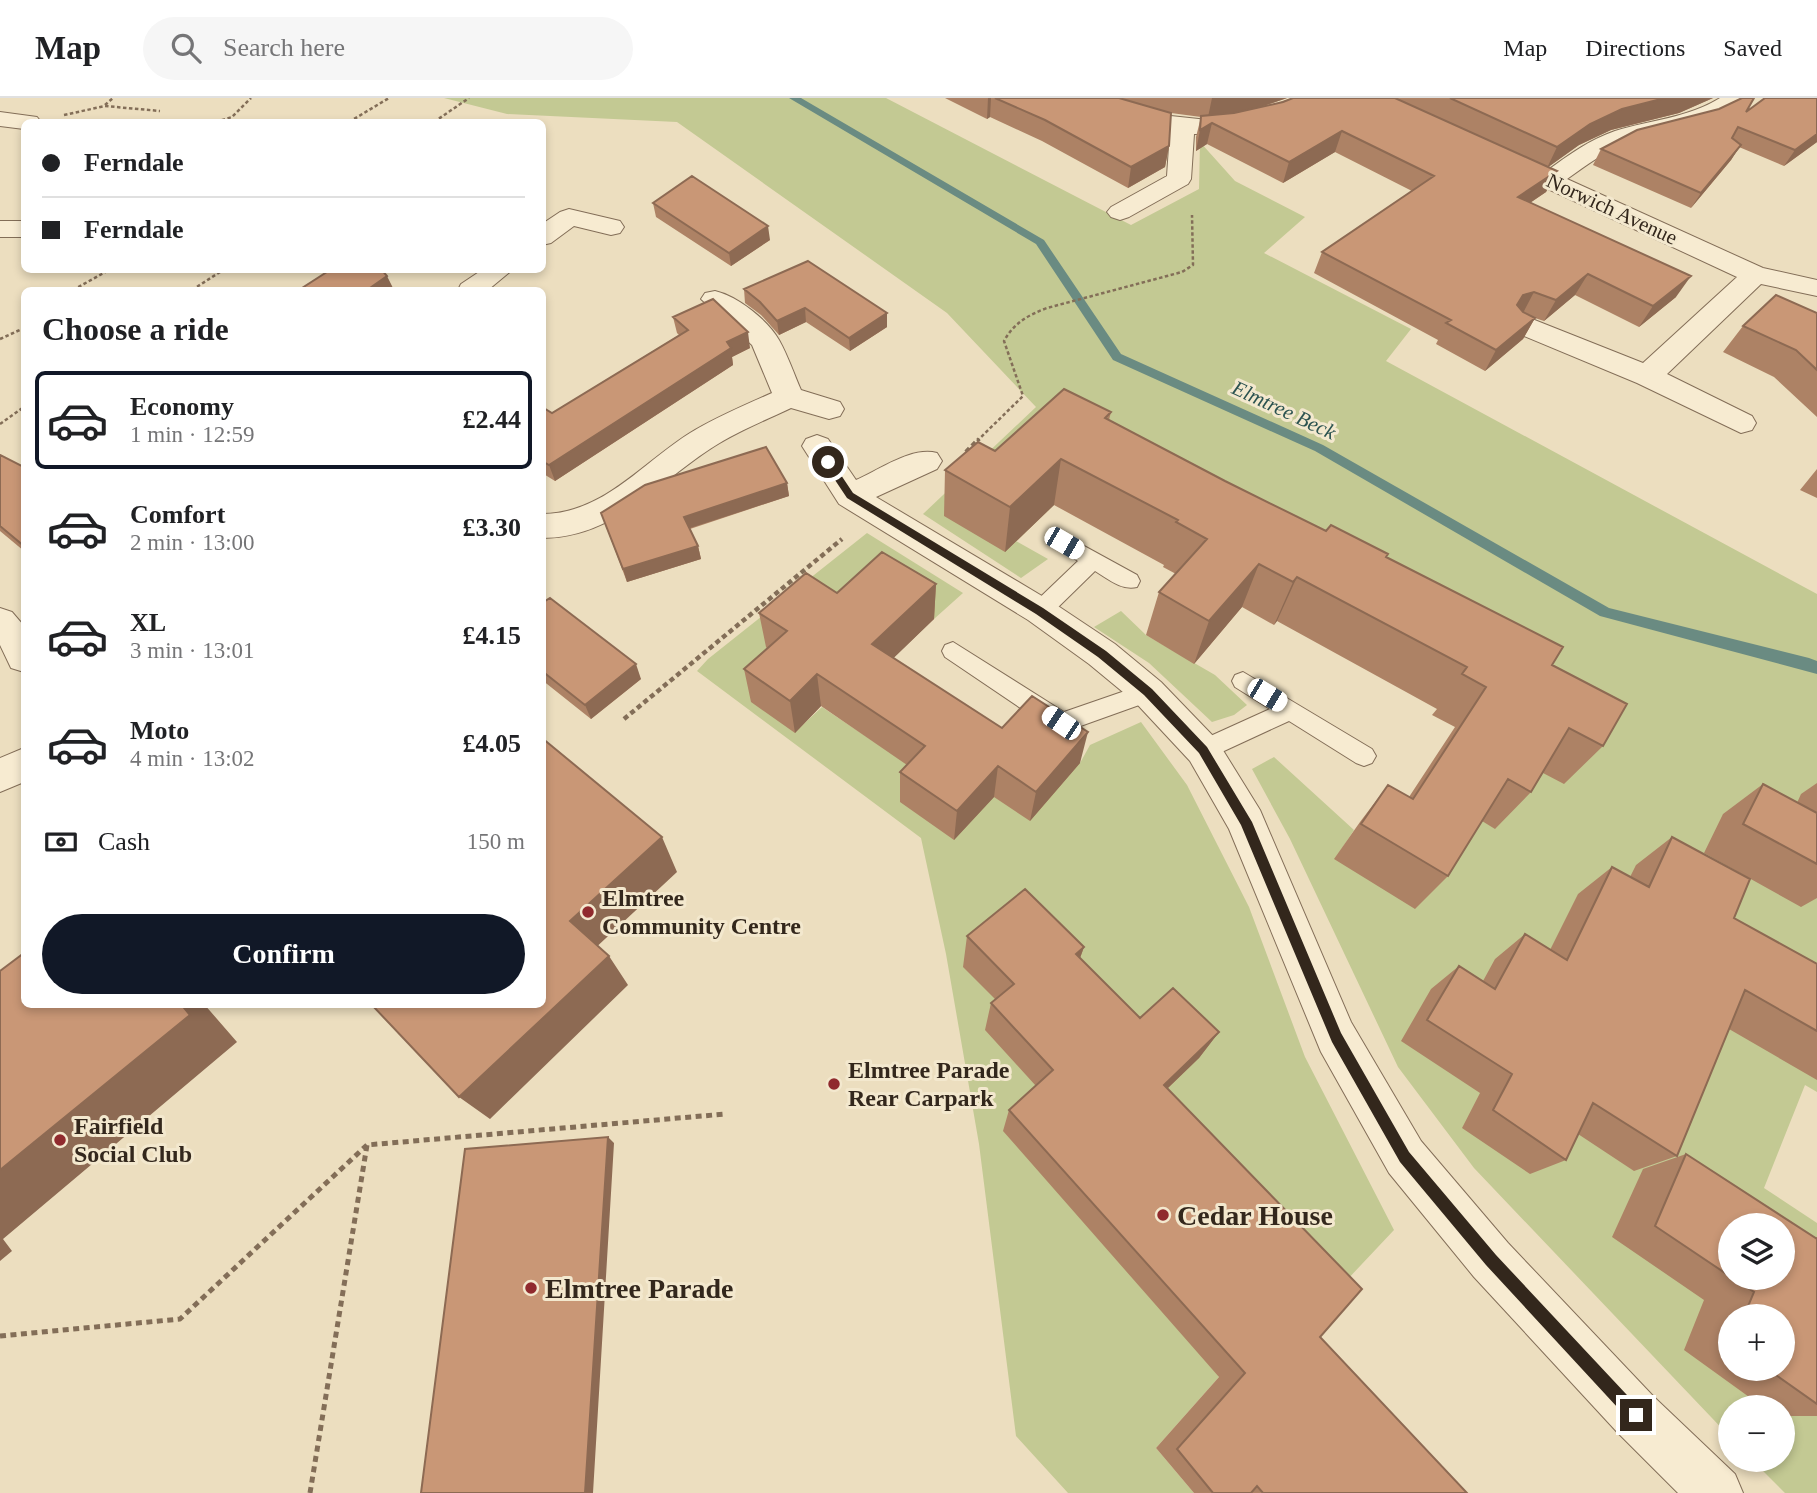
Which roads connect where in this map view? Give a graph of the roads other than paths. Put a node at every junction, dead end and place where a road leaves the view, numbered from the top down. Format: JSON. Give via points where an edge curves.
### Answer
{"nodes":[{"id":1,"x":1081,"y":98,"type":"edge"},
{"id":2,"x":1316,"y":98,"type":"edge"},
{"id":3,"x":1736,"y":98,"type":"edge"},
{"id":4,"x":0,"y":119,"type":"edge"},
{"id":5,"x":21,"y":121,"type":"edge"},
{"id":6,"x":1182,"y":128,"type":"junction"},
{"id":7,"x":1477,"y":147,"type":"edge"},
{"id":8,"x":1550,"y":180,"type":"junction"},
{"id":9,"x":1120,"y":212,"type":"dead end"},
{"id":10,"x":611,"y":227,"type":"dead end"},
{"id":11,"x":0,"y":229,"type":"edge"},
{"id":12,"x":21,"y":229,"type":"edge"},
{"id":13,"x":546,"y":231,"type":"edge"},
{"id":14,"x":495,"y":273,"type":"edge"},
{"id":15,"x":1755,"y":275,"type":"junction"},
{"id":16,"x":475,"y":287,"type":"edge"},
{"id":17,"x":1817,"y":288,"type":"edge"},
{"id":18,"x":715,"y":299,"type":"edge"},
{"id":19,"x":1522,"y":325,"type":"edge"},
{"id":20,"x":1647,"y":376,"type":"junction"},
{"id":21,"x":789,"y":397,"type":"junction"},
{"id":22,"x":1741,"y":423,"type":"dead end"},
{"id":23,"x":926,"y":461,"type":"road end"},
{"id":24,"x":863,"y":504,"type":"junction"},
{"id":25,"x":546,"y":527,"type":"edge"},
{"id":26,"x":1064,"y":543,"type":"dead end"},
{"id":27,"x":1093,"y":560,"type":"junction"},
{"id":28,"x":1129,"y":581,"type":"dead end"},
{"id":29,"x":1040,"y":611,"type":"junction"},
{"id":30,"x":0,"y":621,"type":"edge"},
{"id":31,"x":21,"y":651,"type":"edge"},
{"id":32,"x":953,"y":651,"type":"dead end"},
{"id":33,"x":1243,"y":681,"type":"dead end"},
{"id":34,"x":1148,"y":692,"type":"junction"},
{"id":35,"x":1291,"y":710,"type":"junction"},
{"id":36,"x":1203,"y":750,"type":"junction"},
{"id":37,"x":1364,"y":756,"type":"dead end"},
{"id":38,"x":21,"y":766,"type":"edge"},
{"id":39,"x":0,"y":776,"type":"edge"},
{"id":40,"x":1716,"y":1493,"type":"edge"}],
"edges":[{"from":1,"to":6,"type":"street","via":[[1137,119]]},
{"from":2,"to":6,"type":"street","via":[[1230,126]]},
{"from":3,"to":8,"type":"street","via":[[1699,119],[1605,144]]},
{"from":4,"to":5,"type":"street"},
{"from":6,"to":9,"type":"street","via":[[1180,179]]},
{"from":7,"to":8,"type":"street","name":"Norwich Avenue"},
{"from":8,"to":15,"type":"street","name":"Norwich Avenue"},
{"from":10,"to":13,"type":"street","via":[[560,211]]},
{"from":11,"to":12,"type":"street"},
{"from":14,"to":16,"type":"street"},
{"from":15,"to":17,"type":"street","name":"Norwich Avenue"},
{"from":15,"to":20,"type":"street"},
{"from":18,"to":21,"type":"street","via":[[765,341]]},
{"from":19,"to":20,"type":"street"},
{"from":20,"to":22,"type":"street"},
{"from":21,"to":24,"type":"street","via":[[823,427]]},
{"from":21,"to":25,"type":"street","via":[[699,441],[608,510],[557,529]]},
{"from":23,"to":24,"type":"street"},
{"from":24,"to":29,"type":"street"},
{"from":26,"to":27,"type":"lane"},
{"from":27,"to":28,"type":"lane"},
{"from":27,"to":29,"type":"lane"},
{"from":29,"to":34,"type":"street"},
{"from":30,"to":31,"type":"street"},
{"from":32,"to":34,"type":"lane","via":[[1061,723]]},
{"from":33,"to":35,"type":"lane"},
{"from":34,"to":36,"type":"street"},
{"from":35,"to":36,"type":"lane"},
{"from":35,"to":37,"type":"lane"},
{"from":36,"to":40,"type":"street","via":[[1246,822],[1336,1037],[1405,1157],[1491,1260]]},
{"from":38,"to":39,"type":"street"}]}
